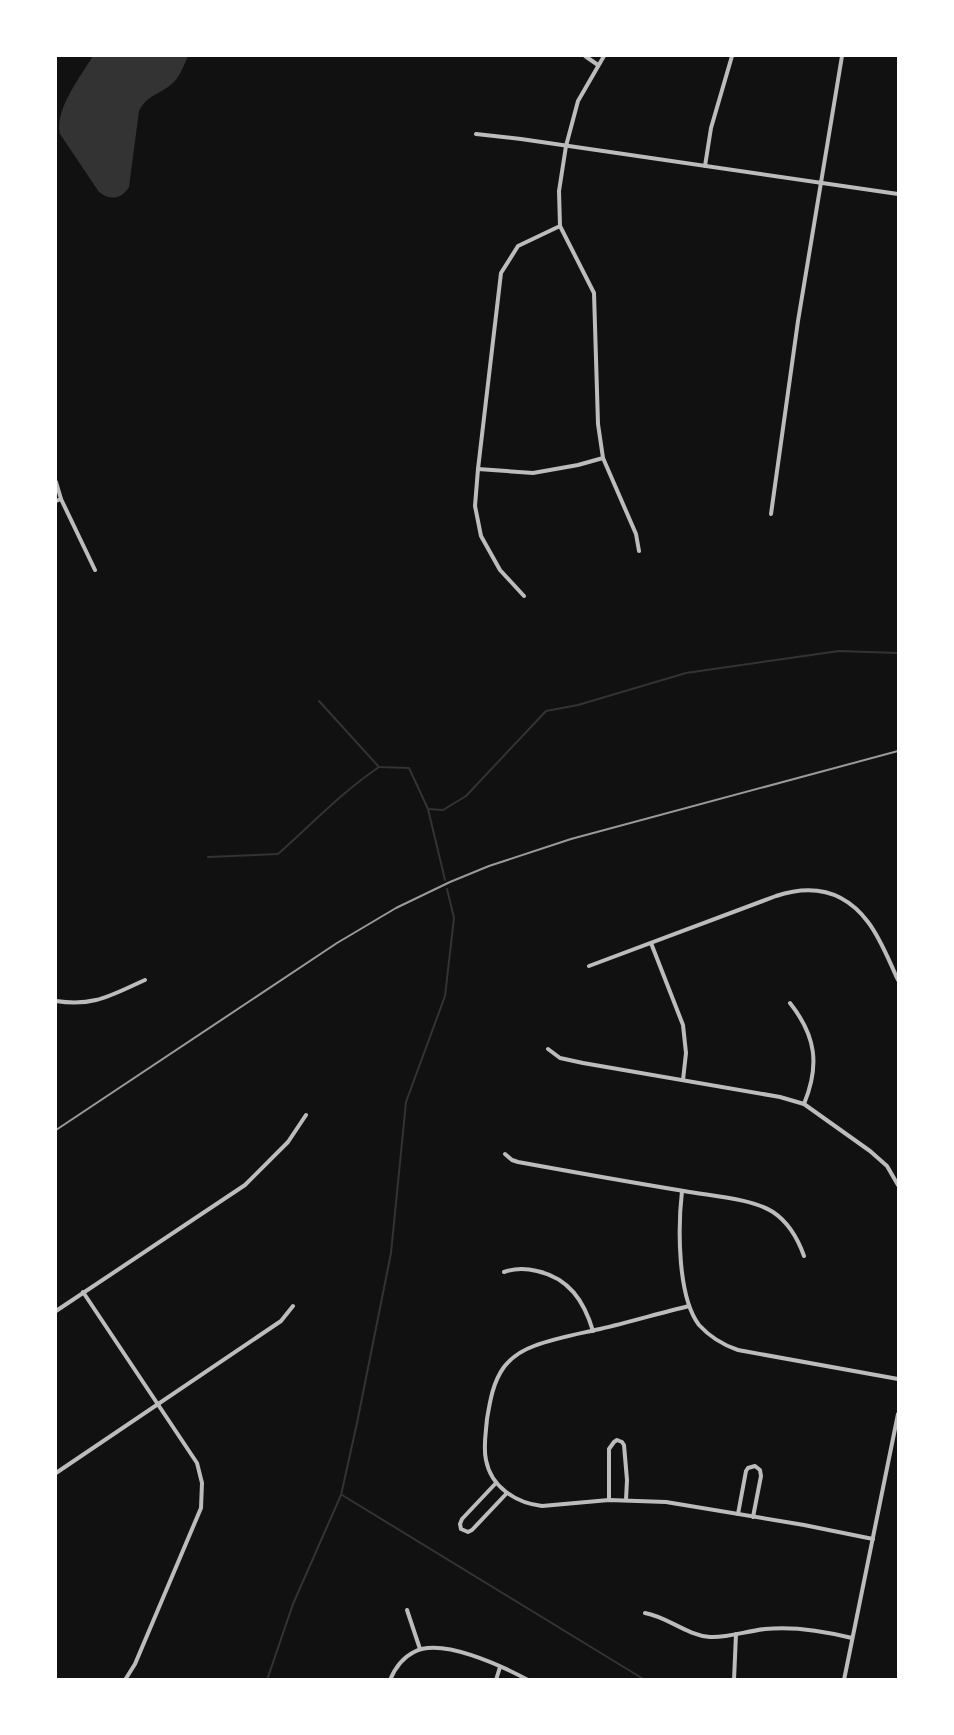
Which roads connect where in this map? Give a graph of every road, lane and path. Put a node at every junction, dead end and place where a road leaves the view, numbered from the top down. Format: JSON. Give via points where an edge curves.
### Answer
{"nodes":[{"id":1,"x":585,"y":56,"type":"edge"},
{"id":2,"x":604,"y":56,"type":"edge"},
{"id":3,"x":732,"y":56,"type":"edge"},
{"id":4,"x":842,"y":56,"type":"edge"},
{"id":5,"x":598,"y":64,"type":"junction"},
{"id":6,"x":476,"y":134,"type":"dead end"},
{"id":7,"x":566,"y":146,"type":"junction"},
{"id":8,"x":705,"y":166,"type":"junction"},
{"id":9,"x":820,"y":182,"type":"junction"},
{"id":10,"x":898,"y":194,"type":"edge"},
{"id":11,"x":560,"y":226,"type":"junction"},
{"id":12,"x":603,"y":458,"type":"junction"},
{"id":13,"x":478,"y":469,"type":"junction"},
{"id":14,"x":56,"y":482,"type":"edge"},
{"id":15,"x":61,"y":499,"type":"junction"},
{"id":16,"x":56,"y":501,"type":"edge"},
{"id":17,"x":771,"y":514,"type":"dead end"},
{"id":18,"x":639,"y":551,"type":"dead end"},
{"id":19,"x":95,"y":570,"type":"dead end"},
{"id":20,"x":524,"y":596,"type":"dead end"},
{"id":21,"x":651,"y":943,"type":"junction"},
{"id":22,"x":589,"y":966,"type":"dead end"},
{"id":23,"x":145,"y":980,"type":"dead end"},
{"id":24,"x":898,"y":980,"type":"edge"},
{"id":25,"x":56,"y":1001,"type":"edge"},
{"id":26,"x":790,"y":1003,"type":"dead end"},
{"id":27,"x":548,"y":1049,"type":"dead end"},
{"id":28,"x":683,"y":1080,"type":"junction"},
{"id":29,"x":804,"y":1104,"type":"junction"},
{"id":30,"x":306,"y":1115,"type":"dead end"},
{"id":31,"x":505,"y":1154,"type":"dead end"},
{"id":32,"x":898,"y":1185,"type":"edge"},
{"id":33,"x":682,"y":1191,"type":"junction"},
{"id":34,"x":804,"y":1256,"type":"dead end"},
{"id":35,"x":504,"y":1272,"type":"dead end"},
{"id":36,"x":84,"y":1292,"type":"junction"},
{"id":37,"x":293,"y":1306,"type":"dead end"},
{"id":38,"x":689,"y":1306,"type":"junction"},
{"id":39,"x":56,"y":1311,"type":"edge"},
{"id":40,"x":593,"y":1330,"type":"junction"},
{"id":41,"x":898,"y":1379,"type":"edge"},
{"id":42,"x":159,"y":1404,"type":"junction"},
{"id":43,"x":898,"y":1414,"type":"edge"},
{"id":44,"x":56,"y":1473,"type":"edge"},
{"id":45,"x":496,"y":1483,"type":"junction"},
{"id":46,"x":507,"y":1493,"type":"junction"},
{"id":47,"x":609,"y":1500,"type":"junction"},
{"id":48,"x":626,"y":1500,"type":"junction"},
{"id":49,"x":738,"y":1514,"type":"junction"},
{"id":50,"x":753,"y":1517,"type":"junction"},
{"id":51,"x":873,"y":1539,"type":"junction"},
{"id":52,"x":407,"y":1610,"type":"dead end"},
{"id":53,"x":645,"y":1613,"type":"dead end"},
{"id":54,"x":736,"y":1634,"type":"junction"},
{"id":55,"x":852,"y":1638,"type":"junction"},
{"id":56,"x":420,"y":1649,"type":"junction"},
{"id":57,"x":500,"y":1666,"type":"junction"},
{"id":58,"x":125,"y":1680,"type":"edge"},
{"id":59,"x":390,"y":1680,"type":"edge"},
{"id":60,"x":496,"y":1680,"type":"edge"},
{"id":61,"x":528,"y":1680,"type":"edge"},
{"id":62,"x":734,"y":1680,"type":"edge"},
{"id":63,"x":844,"y":1680,"type":"edge"}],
"edges":[{"from":1,"to":5,"type":"street"},
{"from":2,"to":5,"type":"street"},
{"from":3,"to":8,"type":"street","via":[[711,128]]},
{"from":4,"to":9,"type":"street"},
{"from":5,"to":7,"type":"street","via":[[578,101]]},
{"from":6,"to":7,"type":"street"},
{"from":7,"to":8,"type":"street"},
{"from":7,"to":11,"type":"street","via":[[559,191]]},
{"from":8,"to":9,"type":"street"},
{"from":9,"to":10,"type":"street"},
{"from":9,"to":17,"type":"street"},
{"from":11,"to":12,"type":"street","via":[[594,293],[598,424]]},
{"from":11,"to":13,"type":"street","via":[[518,246],[501,273]]},
{"from":12,"to":13,"type":"street","via":[[533,473]]},
{"from":12,"to":18,"type":"street","via":[[636,534]]},
{"from":13,"to":20,"type":"street","via":[[475,506],[481,536],[500,570]]},
{"from":14,"to":15,"type":"street"},
{"from":15,"to":16,"type":"street"},
{"from":15,"to":19,"type":"street"},
{"from":21,"to":22,"type":"street"},
{"from":21,"to":24,"type":"street","via":[[787,892],[820,891],[840,897],[868,921]]},
{"from":21,"to":28,"type":"street","via":[[683,1025]]},
{"from":23,"to":25,"type":"street","via":[[98,1001]]},
{"from":26,"to":29,"type":"street","via":[[806,1027],[813,1052],[813,1078]]},
{"from":27,"to":28,"type":"street","via":[[560,1058]]},
{"from":28,"to":29,"type":"street"},
{"from":29,"to":32,"type":"street","via":[[870,1151],[887,1166]]},
{"from":30,"to":36,"type":"street","via":[[288,1142],[245,1185]]},
{"from":31,"to":33,"type":"street","via":[[518,1162]]},
{"from":33,"to":34,"type":"street","via":[[746,1202],[772,1212],[795,1236]]},
{"from":33,"to":38,"type":"street","via":[[680,1246]]},
{"from":35,"to":40,"type":"street","via":[[534,1270],[564,1282],[579,1298]]},
{"from":36,"to":39,"type":"street"},
{"from":36,"to":42,"type":"street"},
{"from":37,"to":42,"type":"street","via":[[281,1321]]},
{"from":38,"to":40,"type":"street"},
{"from":38,"to":41,"type":"street","via":[[707,1332],[728,1347]]},
{"from":40,"to":45,"type":"street","via":[[531,1347],[504,1367],[492,1394],[486,1433],[485,1459]]},
{"from":42,"to":44,"type":"street"},
{"from":42,"to":58,"type":"street","via":[[197,1463],[202,1483],[201,1508]]},
{"from":43,"to":51,"type":"street"},
{"from":45,"to":46,"type":"street"},
{"from":45,"to":46,"type":"street","via":[[462,1519],[461,1529],[472,1530]]},
{"from":46,"to":47,"type":"street","via":[[524,1503],[542,1506]]},
{"from":47,"to":48,"type":"street"},
{"from":47,"to":48,"type":"street","via":[[609,1449],[617,1440],[624,1445]]},
{"from":48,"to":49,"type":"street"},
{"from":49,"to":50,"type":"street"},
{"from":49,"to":50,"type":"street","via":[[746,1471],[755,1466],[761,1473]]},
{"from":50,"to":51,"type":"street"},
{"from":51,"to":55,"type":"street"},
{"from":52,"to":56,"type":"street"},
{"from":53,"to":54,"type":"street","via":[[698,1635]]},
{"from":54,"to":55,"type":"street","via":[[786,1628]]},
{"from":54,"to":62,"type":"street"},
{"from":55,"to":63,"type":"street"},
{"from":56,"to":57,"type":"street","via":[[445,1649]]},
{"from":56,"to":59,"type":"street","via":[[400,1662]]},
{"from":57,"to":60,"type":"street"},
{"from":57,"to":61,"type":"street"}]}
